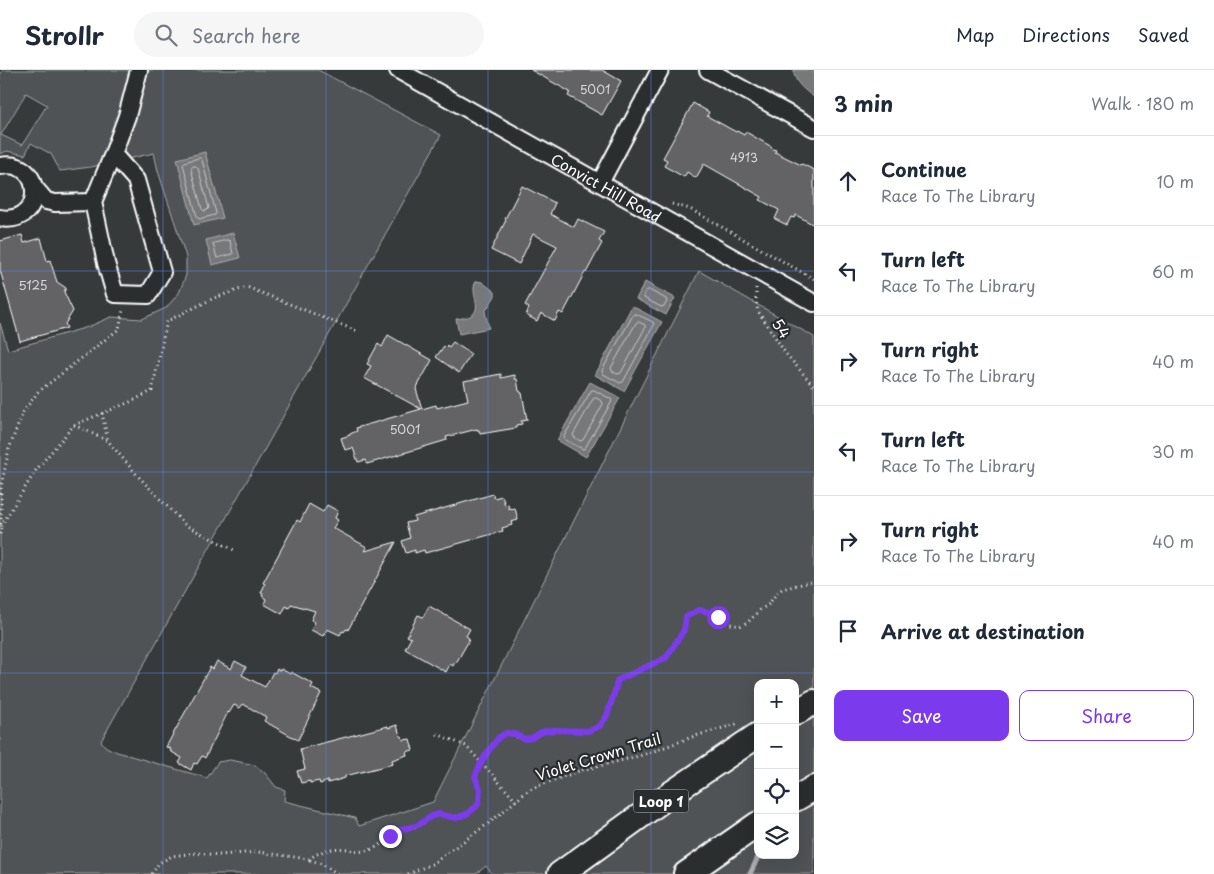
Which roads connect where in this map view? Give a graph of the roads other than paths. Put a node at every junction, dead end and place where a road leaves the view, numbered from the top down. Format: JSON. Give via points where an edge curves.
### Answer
{"nodes":[{"id":1,"x":139,"y":70,"type":"edge"},
{"id":2,"x":398,"y":70,"type":"edge"},
{"id":3,"x":660,"y":70,"type":"edge"},
{"id":4,"x":708,"y":70,"type":"edge"},
{"id":5,"x":814,"y":128,"type":"edge"},
{"id":6,"x":113,"y":154,"type":"junction"},
{"id":7,"x":0,"y":166,"type":"edge"},
{"id":8,"x":600,"y":183,"type":"junction"},
{"id":9,"x":34,"y":187,"type":"junction"},
{"id":10,"x":93,"y":202,"type":"junction"},
{"id":11,"x":0,"y":218,"type":"edge"},
{"id":12,"x":814,"y":303,"type":"edge"},
{"id":13,"x":814,"y":702,"type":"edge"},
{"id":14,"x":799,"y":711,"type":"edge"},
{"id":15,"x":751,"y":729,"type":"edge"},
{"id":16,"x":814,"y":788,"type":"edge"},
{"id":17,"x":799,"y":797,"type":"edge"},
{"id":18,"x":754,"y":827,"type":"edge"},
{"id":19,"x":563,"y":872,"type":"edge"},
{"id":20,"x":686,"y":874,"type":"edge"}],
"edges":[{"from":1,"to":6,"type":"street"},
{"from":2,"to":8,"type":"street","name":"Convict Hill Road"},
{"from":3,"to":8,"type":"street"},
{"from":4,"to":5,"type":"street"},
{"from":6,"to":10,"type":"street"},
{"from":6,"to":10,"type":"street","via":[[136,180],[162,272],[148,295],[115,294]]},
{"from":7,"to":9,"type":"street","via":[[20,168]]},
{"from":8,"to":12,"type":"street","name":"Convict Hill Road"},
{"from":9,"to":10,"type":"street","via":[[46,201]]},
{"from":9,"to":11,"type":"street","via":[[32,202],[23,214]]},
{"from":13,"to":14,"type":"highway"},
{"from":15,"to":19,"type":"highway","number":"Loop 1","via":[[672,793]]},
{"from":16,"to":17,"type":"highway"},
{"from":18,"to":20,"type":"highway"}]}
